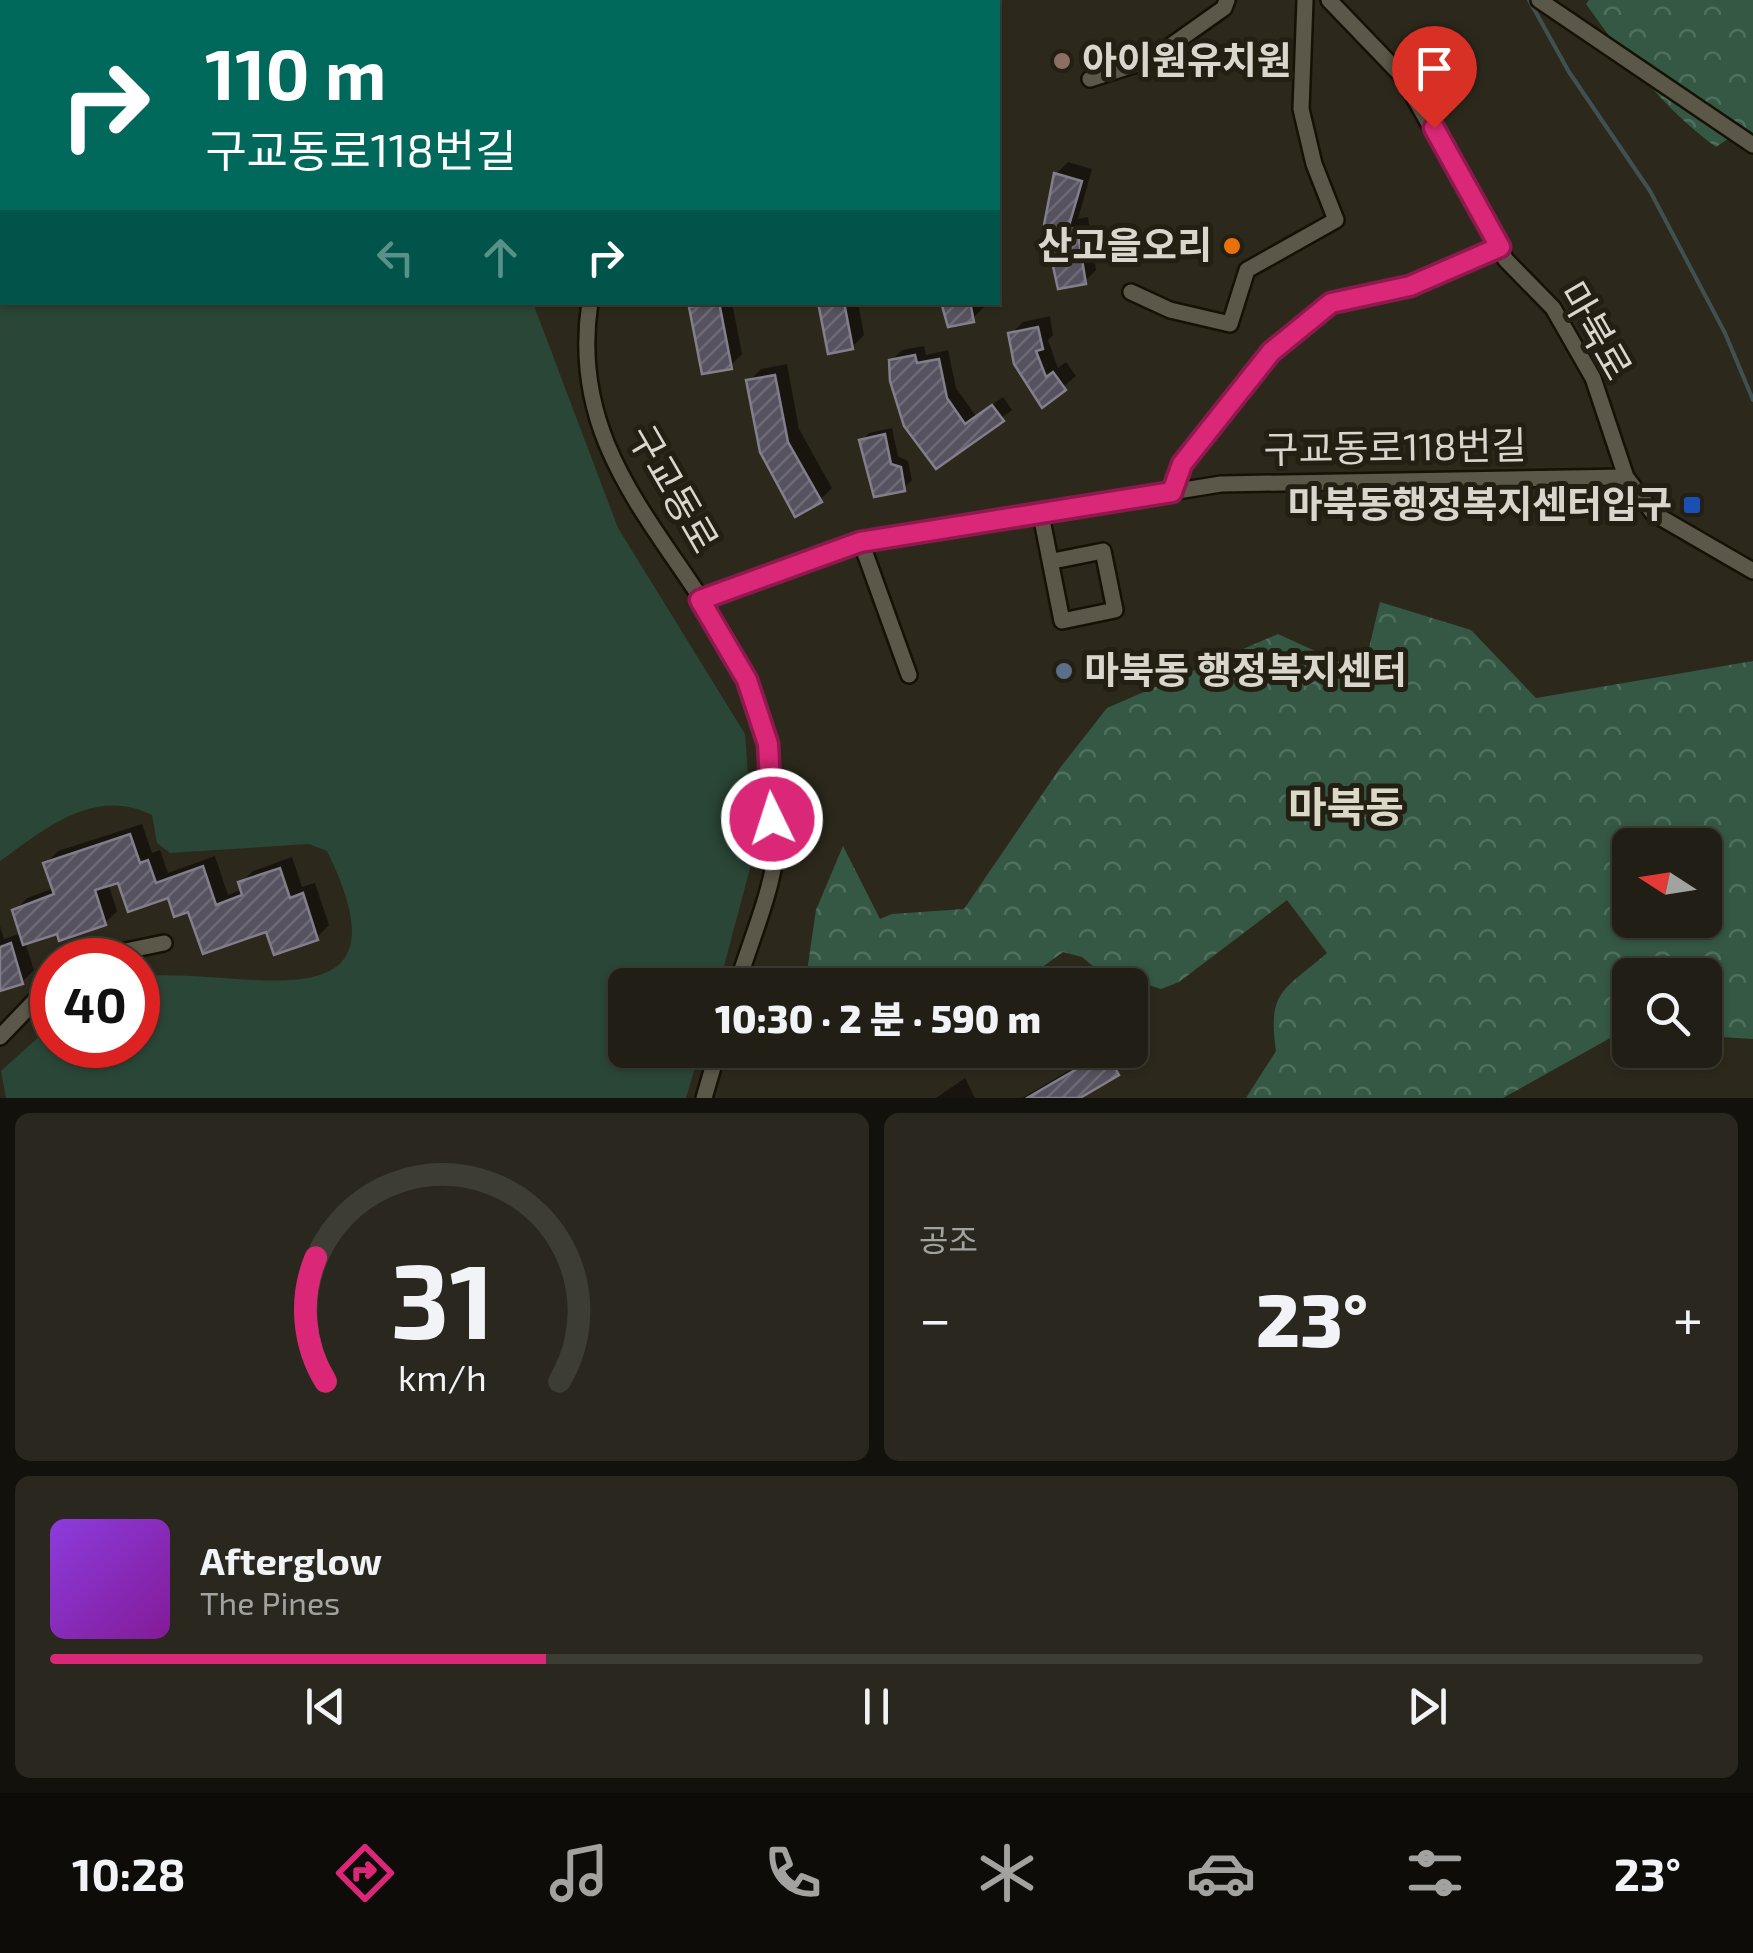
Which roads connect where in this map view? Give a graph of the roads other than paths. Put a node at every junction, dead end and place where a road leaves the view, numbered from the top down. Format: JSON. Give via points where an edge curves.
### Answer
{"nodes":[{"id":1,"x":1227,"y":0,"type":"edge"},
{"id":2,"x":1305,"y":0,"type":"edge"},
{"id":3,"x":1329,"y":0,"type":"edge"},
{"id":4,"x":1539,"y":0,"type":"edge"},
{"id":5,"x":1090,"y":79,"type":"dead end"},
{"id":6,"x":1753,"y":146,"type":"edge"},
{"id":7,"x":1500,"y":247,"type":"junction"},
{"id":8,"x":1130,"y":292,"type":"dead end"},
{"id":9,"x":590,"y":305,"type":"edge"},
{"id":10,"x":1626,"y":477,"type":"junction"},
{"id":11,"x":1172,"y":492,"type":"junction"},
{"id":12,"x":1041,"y":515,"type":"junction"},
{"id":13,"x":860,"y":542,"type":"junction"},
{"id":14,"x":1053,"y":562,"type":"junction"},
{"id":15,"x":1753,"y":570,"type":"edge"},
{"id":16,"x":700,"y":600,"type":"junction"},
{"id":17,"x":909,"y":676,"type":"dead end"},
{"id":18,"x":164,"y":943,"type":"dead end"},
{"id":19,"x":160,"y":944,"type":"edge"},
{"id":20,"x":742,"y":968,"type":"edge"},
{"id":21,"x":30,"y":1006,"type":"edge"},
{"id":22,"x":0,"y":1037,"type":"edge"},
{"id":23,"x":713,"y":1068,"type":"edge"},
{"id":24,"x":704,"y":1098,"type":"edge"}],
"edges":[{"from":1,"to":5,"type":"street","via":[[1152,59]]},
{"from":2,"to":8,"type":"street","via":[[1301,109],[1336,220],[1247,270],[1230,324]]},
{"from":3,"to":7,"type":"street","name":"마북로","via":[[1402,76]]},
{"from":4,"to":6,"type":"street"},
{"from":7,"to":10,"type":"street","name":"마북로","via":[[1553,308],[1592,378]]},
{"from":7,"to":11,"type":"street","via":[[1410,286],[1331,303],[1271,352],[1182,464]]},
{"from":9,"to":16,"type":"street","name":"구교동로","via":[[587,389],[612,464]]},
{"from":10,"to":11,"type":"street","name":"구교동로118번길","via":[[1305,480]]},
{"from":10,"to":15,"type":"street","name":"마북로","via":[[1653,513]]},
{"from":11,"to":12,"type":"street","name":"구교동로118번길"},
{"from":12,"to":13,"type":"street","name":"구교동로118번길"},
{"from":12,"to":14,"type":"street"},
{"from":13,"to":16,"type":"street","name":"구교동로118번길"},
{"from":13,"to":17,"type":"street"},
{"from":14,"to":14,"type":"street","via":[[1062,621],[1115,610],[1103,551]]},
{"from":16,"to":20,"type":"street","name":"구교동로","via":[[747,680],[768,744],[775,857]]},
{"from":18,"to":19,"type":"street"},
{"from":21,"to":22,"type":"street"},
{"from":23,"to":24,"type":"street"}]}
